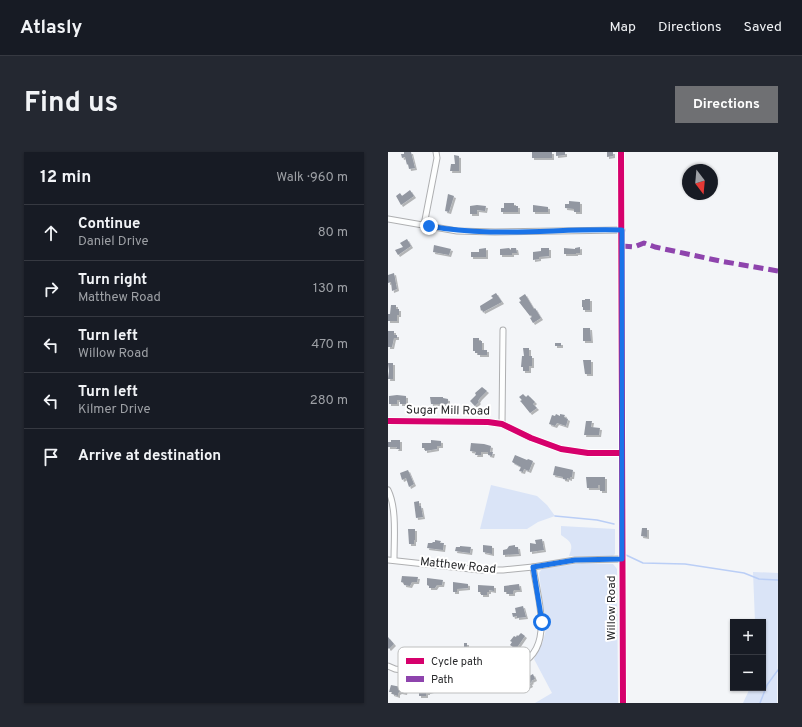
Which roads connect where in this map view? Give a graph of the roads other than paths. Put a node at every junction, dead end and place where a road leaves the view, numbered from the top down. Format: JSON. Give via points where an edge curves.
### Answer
{"nodes":[{"id":1,"x":436,"y":152,"type":"edge"},
{"id":2,"x":622,"y":152,"type":"edge"},
{"id":3,"x":388,"y":219,"type":"edge"},
{"id":4,"x":424,"y":225,"type":"junction"},
{"id":5,"x":622,"y":230,"type":"junction"},
{"id":6,"x":503,"y":330,"type":"dead end"},
{"id":7,"x":388,"y":421,"type":"edge"},
{"id":8,"x":502,"y":424,"type":"junction"},
{"id":9,"x":622,"y":453,"type":"junction"},
{"id":10,"x":388,"y":490,"type":"edge"},
{"id":11,"x":622,"y":559,"type":"junction"},
{"id":12,"x":391,"y":560,"type":"edge"},
{"id":13,"x":533,"y":567,"type":"junction"},
{"id":14,"x":530,"y":656,"type":"edge"},
{"id":15,"x":388,"y":666,"type":"edge"},
{"id":16,"x":398,"y":669,"type":"edge"},
{"id":17,"x":623,"y":703,"type":"edge"}],
"edges":[{"from":1,"to":4,"type":"street"},
{"from":2,"to":5,"type":"street","name":"Willow Road"},
{"from":3,"to":4,"type":"street"},
{"from":4,"to":5,"type":"street","via":[[453,230],[495,232]]},
{"from":5,"to":9,"type":"street","name":"Willow Road"},
{"from":6,"to":8,"type":"street"},
{"from":7,"to":8,"type":"street","name":"Sugar Mill Road"},
{"from":8,"to":9,"type":"street","name":"Sugar Mill Road","via":[[561,449],[588,453]]},
{"from":9,"to":11,"type":"street","name":"Willow Road"},
{"from":10,"to":12,"type":"street","via":[[394,516]]},
{"from":11,"to":13,"type":"street","name":"Matthew Road","via":[[575,560]]},
{"from":11,"to":17,"type":"street","name":"Willow Road"},
{"from":12,"to":13,"type":"street","name":"Matthew Road","via":[[480,570]]},
{"from":13,"to":14,"type":"street","via":[[542,636]]},
{"from":15,"to":16,"type":"street"}]}
